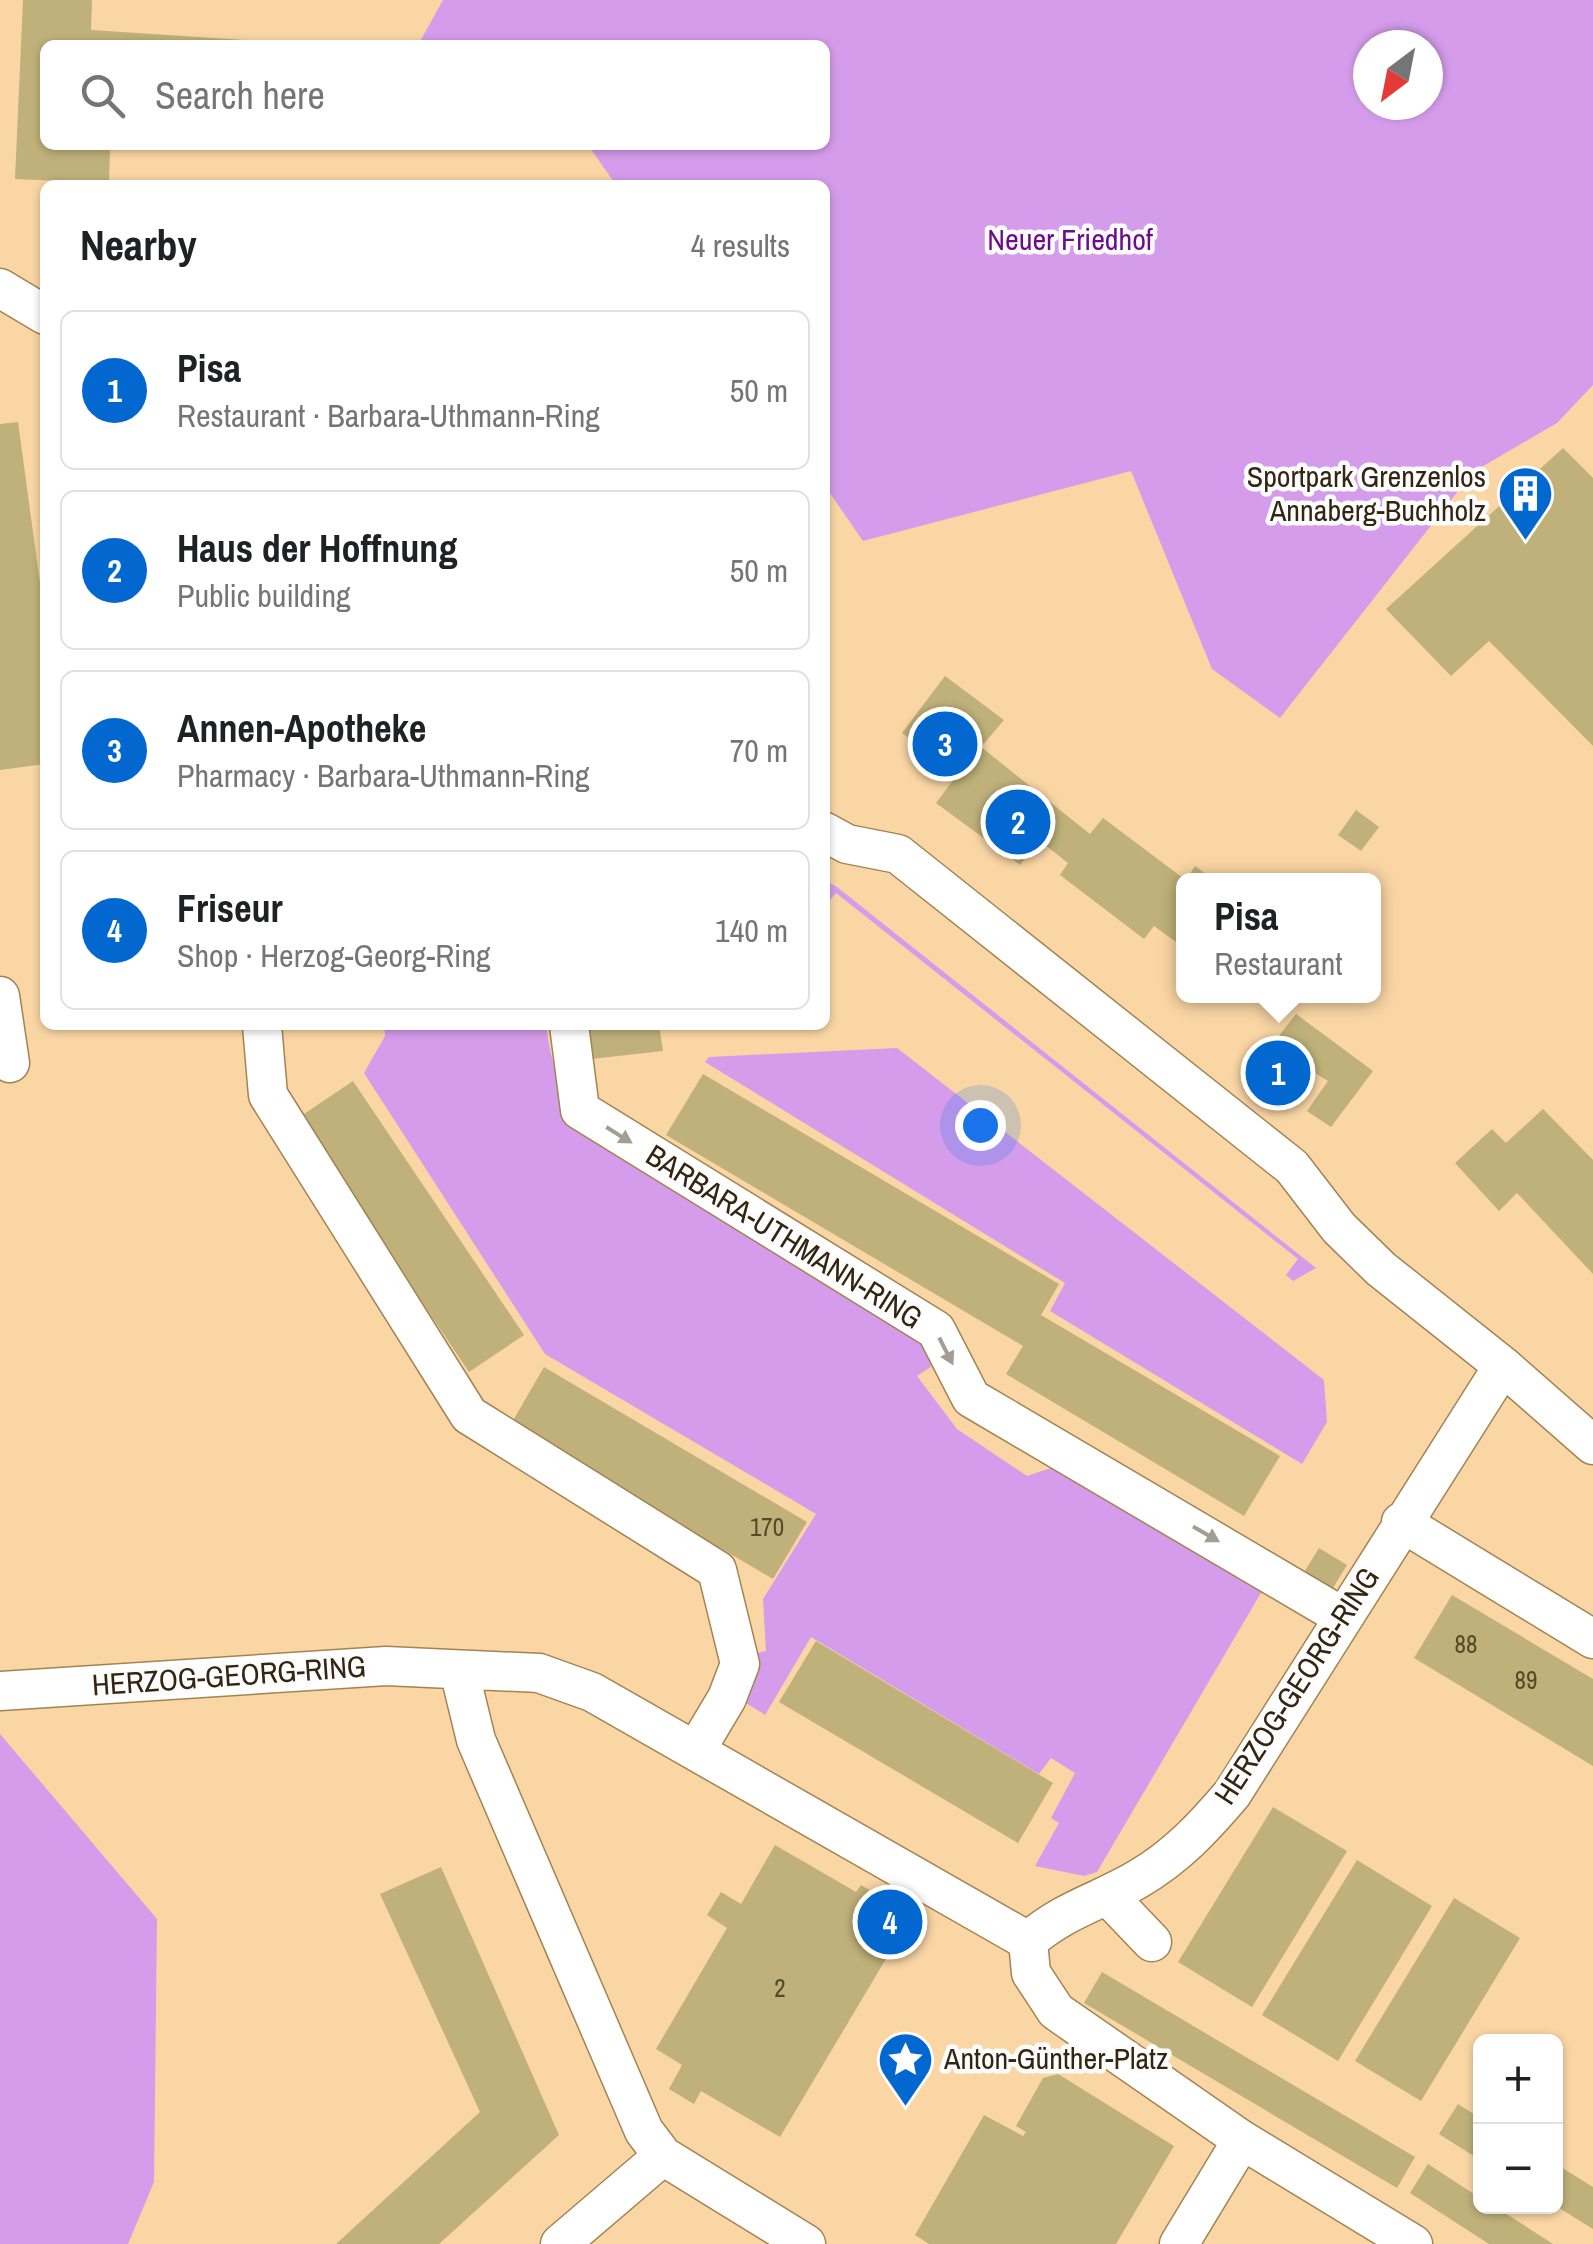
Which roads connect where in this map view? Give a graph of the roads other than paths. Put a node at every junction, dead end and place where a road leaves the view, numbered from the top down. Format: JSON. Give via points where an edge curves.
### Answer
{"nodes":[{"id":1,"x":0,"y":288,"type":"edge"},
{"id":2,"x":40,"y":312,"type":"edge"},
{"id":3,"x":830,"y":835,"type":"edge"},
{"id":4,"x":0,"y":996,"type":"edge"},
{"id":5,"x":262,"y":1030,"type":"edge"},
{"id":6,"x":570,"y":1030,"type":"edge"},
{"id":7,"x":10,"y":1063,"type":"dead end"},
{"id":8,"x":1503,"y":1366,"type":"junction"},
{"id":9,"x":1593,"y":1445,"type":"edge"},
{"id":10,"x":1400,"y":1522,"type":"junction"},
{"id":11,"x":1343,"y":1617,"type":"junction"},
{"id":12,"x":1593,"y":1639,"type":"edge"},
{"id":13,"x":459,"y":1670,"type":"junction"},
{"id":14,"x":0,"y":1691,"type":"edge"},
{"id":15,"x":696,"y":1750,"type":"junction"},
{"id":16,"x":1108,"y":1896,"type":"junction"},
{"id":17,"x":1028,"y":1941,"type":"junction"},
{"id":18,"x":1152,"y":1942,"type":"dead end"},
{"id":19,"x":1242,"y":2140,"type":"junction"},
{"id":20,"x":663,"y":2156,"type":"junction"},
{"id":21,"x":560,"y":2244,"type":"edge"},
{"id":22,"x":806,"y":2244,"type":"edge"},
{"id":23,"x":1180,"y":2244,"type":"edge"},
{"id":24,"x":1413,"y":2244,"type":"edge"}],
"edges":[{"from":1,"to":2,"type":"street"},
{"from":3,"to":8,"type":"street","via":[[898,854],[1292,1167],[1381,1269]]},
{"from":4,"to":7,"type":"street"},
{"from":5,"to":15,"type":"street","via":[[268,1096],[470,1415],[717,1570],[740,1664]]},
{"from":6,"to":11,"type":"street","name":"BARBARA-UTHMANN-RING","one_way":true,"via":[[580,1110],[936,1330],[971,1398]]},
{"from":8,"to":9,"type":"street"},
{"from":8,"to":10,"type":"street","name":"HERZOG-GEORG-RING"},
{"from":10,"to":11,"type":"street","name":"HERZOG-GEORG-RING"},
{"from":10,"to":12,"type":"street"},
{"from":11,"to":16,"type":"street","name":"HERZOG-GEORG-RING","via":[[1212,1817],[1174,1855]]},
{"from":13,"to":14,"type":"street","name":"HERZOG-GEORG-RING","via":[[315,1670]]},
{"from":13,"to":15,"type":"street","name":"HERZOG-GEORG-RING","via":[[539,1673],[592,1692]]},
{"from":13,"to":20,"type":"street","via":[[476,1740],[644,2131]]},
{"from":15,"to":17,"type":"street","name":"HERZOG-GEORG-RING"},
{"from":16,"to":17,"type":"street","name":"HERZOG-GEORG-RING","via":[[1061,1913]]},
{"from":16,"to":18,"type":"street"},
{"from":17,"to":19,"type":"street","via":[[1031,1973],[1056,2011]]},
{"from":19,"to":23,"type":"street"},
{"from":19,"to":24,"type":"street"},
{"from":20,"to":21,"type":"street"},
{"from":20,"to":22,"type":"street"}]}
